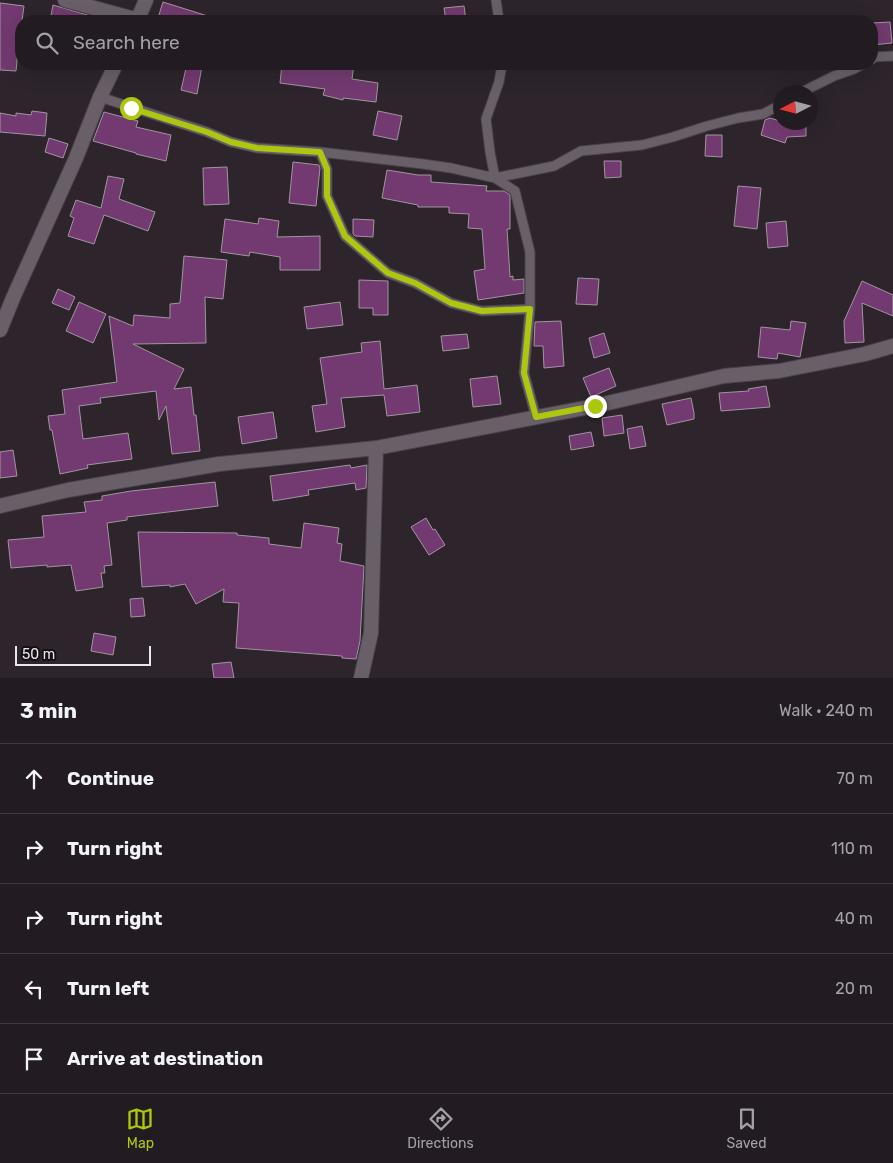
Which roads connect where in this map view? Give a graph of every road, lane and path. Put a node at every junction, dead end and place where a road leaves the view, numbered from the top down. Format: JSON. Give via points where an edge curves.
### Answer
{"nodes":[{"id":1,"x":65,"y":0,"type":"edge"},
{"id":2,"x":146,"y":0,"type":"edge"},
{"id":3,"x":496,"y":0,"type":"edge"},
{"id":4,"x":116,"y":15,"type":"edge"},
{"id":5,"x":140,"y":15,"type":"edge"},
{"id":6,"x":498,"y":15,"type":"edge"},
{"id":7,"x":893,"y":56,"type":"edge"},
{"id":8,"x":878,"y":57,"type":"edge"},
{"id":9,"x":113,"y":70,"type":"edge"},
{"id":10,"x":501,"y":70,"type":"edge"},
{"id":11,"x":849,"y":70,"type":"edge"},
{"id":12,"x":816,"y":85,"type":"edge"},
{"id":13,"x":100,"y":97,"type":"junction"},
{"id":14,"x":773,"y":109,"type":"edge"},
{"id":15,"x":320,"y":152,"type":"junction"},
{"id":16,"x":495,"y":178,"type":"junction"},
{"id":17,"x":530,"y":309,"type":"junction"},
{"id":18,"x":0,"y":330,"type":"edge"},
{"id":19,"x":893,"y":346,"type":"edge"},
{"id":20,"x":536,"y":417,"type":"junction"},
{"id":21,"x":376,"y":448,"type":"junction"},
{"id":22,"x":0,"y":506,"type":"edge"},
{"id":23,"x":361,"y":678,"type":"edge"}],
"edges":[{"from":1,"to":4,"type":"street"},
{"from":2,"to":5,"type":"street"},
{"from":3,"to":6,"type":"lane"},
{"from":7,"to":8,"type":"lane"},
{"from":9,"to":13,"type":"street"},
{"from":10,"to":16,"type":"lane","via":[[486,119]]},
{"from":11,"to":12,"type":"lane"},
{"from":13,"to":15,"type":"lane","via":[[231,142],[257,148]]},
{"from":13,"to":18,"type":"street"},
{"from":14,"to":16,"type":"lane","via":[[642,145],[581,151],[554,166]]},
{"from":15,"to":16,"type":"lane","via":[[424,164]]},
{"from":15,"to":17,"type":"lane","via":[[327,169],[327,196],[345,236],[388,273],[415,283],[451,303],[482,311]]},
{"from":16,"to":17,"type":"lane","via":[[515,191],[530,252]]},
{"from":17,"to":20,"type":"lane","via":[[524,373]]},
{"from":19,"to":20,"type":"street","via":[[779,371],[724,376]]},
{"from":20,"to":21,"type":"street"},
{"from":21,"to":22,"type":"street","via":[[219,464],[68,490]]},
{"from":21,"to":23,"type":"street","via":[[371,633]]}]}
